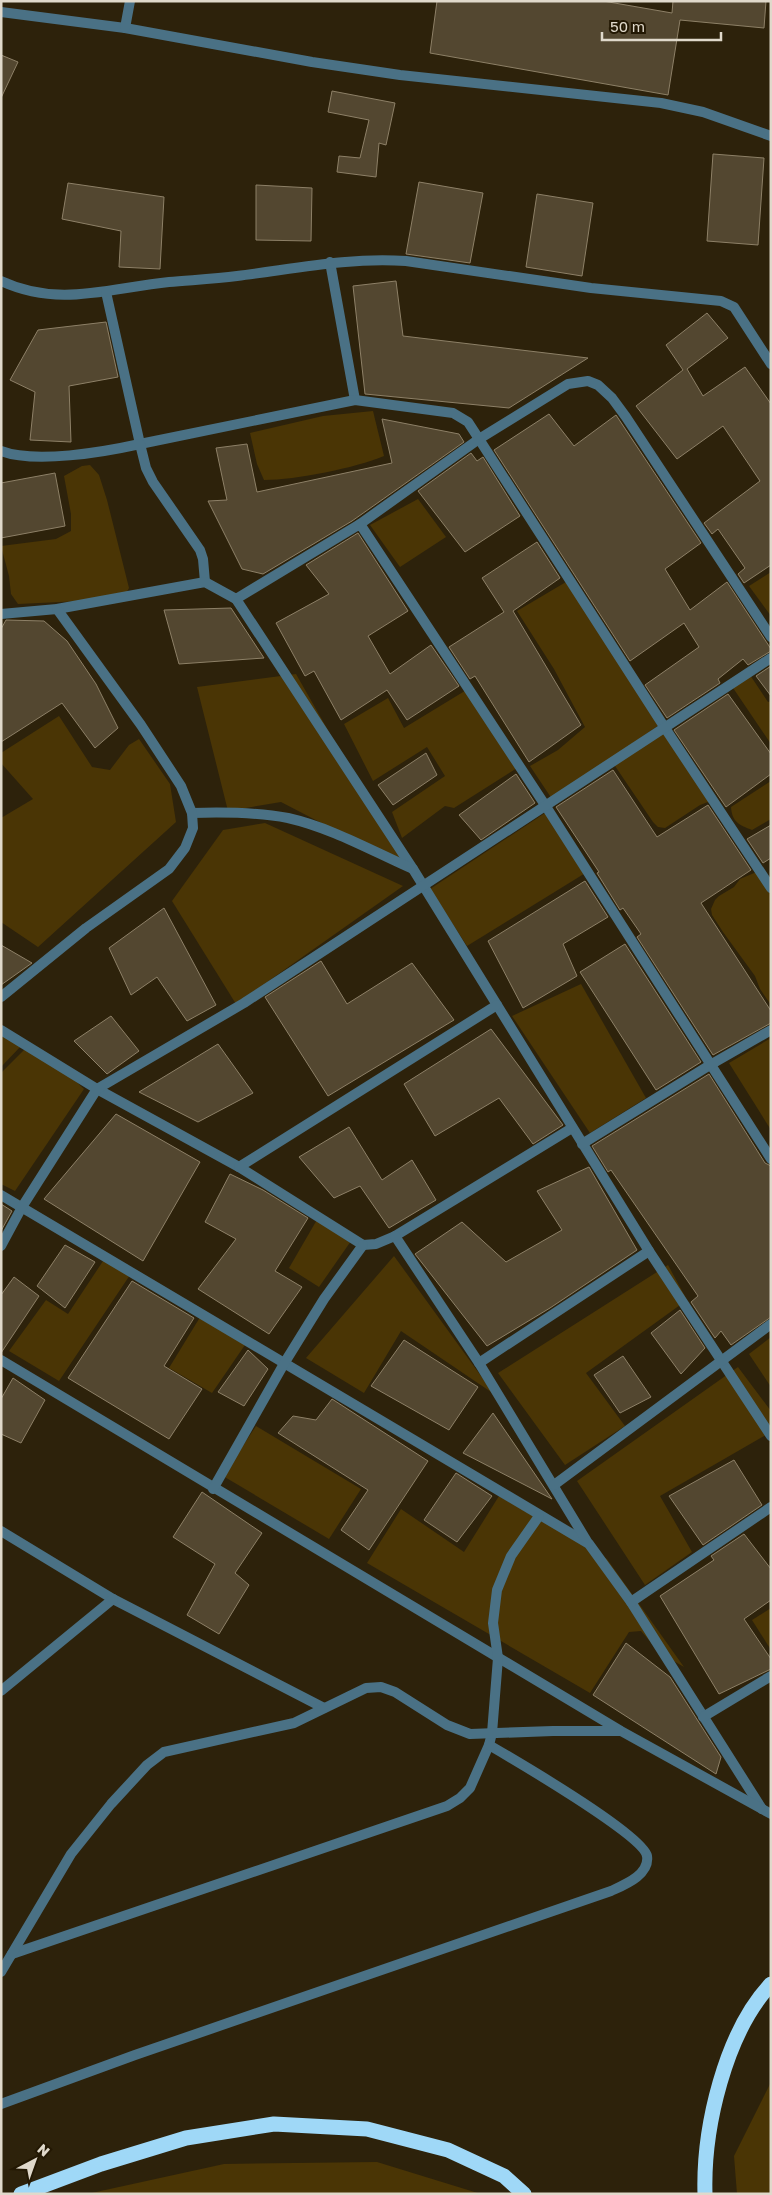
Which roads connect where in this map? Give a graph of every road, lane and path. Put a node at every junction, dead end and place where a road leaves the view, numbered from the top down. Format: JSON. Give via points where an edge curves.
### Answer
{"nodes":[{"id":1,"x":130,"y":1,"type":"edge"},
{"id":2,"x":1,"y":12,"type":"edge"},
{"id":3,"x":125,"y":28,"type":"junction"},
{"id":4,"x":771,"y":136,"type":"edge"},
{"id":5,"x":330,"y":262,"type":"junction"},
{"id":6,"x":1,"y":281,"type":"edge"},
{"id":7,"x":106,"y":292,"type":"junction"},
{"id":8,"x":771,"y":364,"type":"edge"},
{"id":9,"x":355,"y":400,"type":"junction"},
{"id":10,"x":479,"y":439,"type":"junction"},
{"id":11,"x":140,"y":444,"type":"junction"},
{"id":12,"x":1,"y":451,"type":"edge"},
{"id":13,"x":15,"y":457,"type":"junction"},
{"id":14,"x":1,"y":460,"type":"edge"},
{"id":15,"x":360,"y":524,"type":"junction"},
{"id":16,"x":204,"y":582,"type":"junction"},
{"id":17,"x":236,"y":599,"type":"junction"},
{"id":18,"x":57,"y":609,"type":"junction"},
{"id":19,"x":2,"y":615,"type":"edge"},
{"id":20,"x":771,"y":637,"type":"edge"},
{"id":21,"x":771,"y":658,"type":"edge"},
{"id":22,"x":665,"y":728,"type":"junction"},
{"id":23,"x":545,"y":805,"type":"junction"},
{"id":24,"x":192,"y":812,"type":"junction"},
{"id":25,"x":413,"y":869,"type":"junction"},
{"id":26,"x":423,"y":885,"type":"junction"},
{"id":27,"x":771,"y":888,"type":"edge"},
{"id":28,"x":1,"y":997,"type":"edge"},
{"id":29,"x":497,"y":1004,"type":"junction"},
{"id":30,"x":1,"y":1030,"type":"edge"},
{"id":31,"x":771,"y":1030,"type":"edge"},
{"id":32,"x":710,"y":1065,"type":"junction"},
{"id":33,"x":98,"y":1089,"type":"junction"},
{"id":34,"x":572,"y":1128,"type":"junction"},
{"id":35,"x":582,"y":1144,"type":"junction"},
{"id":36,"x":771,"y":1159,"type":"edge"},
{"id":37,"x":239,"y":1167,"type":"junction"},
{"id":38,"x":1,"y":1195,"type":"edge"},
{"id":39,"x":22,"y":1207,"type":"junction"},
{"id":40,"x":395,"y":1236,"type":"junction"},
{"id":41,"x":363,"y":1245,"type":"junction"},
{"id":42,"x":1,"y":1246,"type":"edge"},
{"id":43,"x":649,"y":1251,"type":"junction"},
{"id":44,"x":771,"y":1324,"type":"edge"},
{"id":45,"x":1,"y":1360,"type":"edge"},
{"id":46,"x":721,"y":1361,"type":"junction"},
{"id":47,"x":285,"y":1362,"type":"junction"},
{"id":48,"x":479,"y":1363,"type":"junction"},
{"id":49,"x":771,"y":1436,"type":"edge"},
{"id":50,"x":554,"y":1485,"type":"junction"},
{"id":51,"x":213,"y":1489,"type":"junction"},
{"id":52,"x":771,"y":1507,"type":"edge"},
{"id":53,"x":539,"y":1516,"type":"junction"},
{"id":54,"x":1,"y":1531,"type":"edge"},
{"id":55,"x":589,"y":1544,"type":"junction"},
{"id":56,"x":113,"y":1599,"type":"junction"},
{"id":57,"x":631,"y":1602,"type":"junction"},
{"id":58,"x":498,"y":1658,"type":"junction"},
{"id":59,"x":771,"y":1676,"type":"edge"},
{"id":60,"x":1,"y":1690,"type":"edge"},
{"id":61,"x":324,"y":1708,"type":"junction"},
{"id":62,"x":703,"y":1717,"type":"junction"},
{"id":63,"x":621,"y":1732,"type":"junction"},
{"id":64,"x":492,"y":1733,"type":"junction"},
{"id":65,"x":489,"y":1745,"type":"junction"},
{"id":66,"x":767,"y":1812,"type":"edge"},
{"id":67,"x":12,"y":1954,"type":"junction"},
{"id":68,"x":1,"y":1972,"type":"edge"},
{"id":69,"x":771,"y":1984,"type":"edge"},
{"id":70,"x":1,"y":2104,"type":"edge"},
{"id":71,"x":21,"y":2194,"type":"edge"},
{"id":72,"x":524,"y":2194,"type":"edge"},
{"id":73,"x":705,"y":2194,"type":"edge"}],
"edges":[{"from":1,"to":3,"type":"street"},
{"from":2,"to":3,"type":"street"},
{"from":3,"to":4,"type":"street","via":[[400,75],[661,102],[704,112]]},
{"from":5,"to":7,"type":"street"},
{"from":5,"to":8,"type":"street","via":[[406,261],[590,288],[721,300],[734,307]]},
{"from":5,"to":9,"type":"street"},
{"from":6,"to":7,"type":"street","via":[[38,294],[81,296]]},
{"from":7,"to":11,"type":"street"},
{"from":9,"to":10,"type":"street","via":[[453,413],[468,422]]},
{"from":9,"to":11,"type":"street"},
{"from":10,"to":15,"type":"street"},
{"from":10,"to":20,"type":"street","via":[[568,384],[588,381],[598,385],[626,417]]},
{"from":10,"to":22,"type":"street"},
{"from":11,"to":13,"type":"street","via":[[70,455]]},
{"from":11,"to":16,"type":"street","via":[[152,482],[200,550]]},
{"from":12,"to":13,"type":"street"},
{"from":13,"to":14,"type":"street"},
{"from":15,"to":17,"type":"street"},
{"from":15,"to":23,"type":"street"},
{"from":16,"to":17,"type":"street"},
{"from":16,"to":18,"type":"street"},
{"from":17,"to":25,"type":"street"},
{"from":18,"to":19,"type":"street"},
{"from":18,"to":24,"type":"street","via":[[141,725],[181,786]]},
{"from":21,"to":22,"type":"street"},
{"from":22,"to":23,"type":"street"},
{"from":22,"to":27,"type":"street"},
{"from":23,"to":26,"type":"street"},
{"from":23,"to":32,"type":"street"},
{"from":24,"to":25,"type":"street","via":[[249,813],[289,819],[325,829]]},
{"from":24,"to":28,"type":"street","via":[[193,828],[185,848],[169,869],[86,928]]},
{"from":25,"to":26,"type":"street"},
{"from":26,"to":29,"type":"street"},
{"from":26,"to":33,"type":"street","via":[[244,1002]]},
{"from":29,"to":34,"type":"street"},
{"from":29,"to":37,"type":"street"},
{"from":30,"to":33,"type":"street"},
{"from":31,"to":32,"type":"street"},
{"from":32,"to":35,"type":"street"},
{"from":32,"to":36,"type":"street"},
{"from":33,"to":37,"type":"street"},
{"from":33,"to":39,"type":"street"},
{"from":34,"to":35,"type":"street"},
{"from":34,"to":40,"type":"street"},
{"from":35,"to":43,"type":"street"},
{"from":37,"to":41,"type":"street"},
{"from":38,"to":39,"type":"street"},
{"from":39,"to":42,"type":"street"},
{"from":39,"to":47,"type":"street"},
{"from":40,"to":41,"type":"street","via":[[376,1244]]},
{"from":40,"to":48,"type":"street"},
{"from":41,"to":47,"type":"street"},
{"from":43,"to":46,"type":"street"},
{"from":43,"to":48,"type":"street"},
{"from":44,"to":46,"type":"street"},
{"from":45,"to":51,"type":"street"},
{"from":46,"to":49,"type":"street"},
{"from":46,"to":50,"type":"street"},
{"from":47,"to":51,"type":"street"},
{"from":47,"to":53,"type":"street"},
{"from":48,"to":50,"type":"street"},
{"from":50,"to":55,"type":"street"},
{"from":51,"to":58,"type":"street"},
{"from":52,"to":57,"type":"street"},
{"from":53,"to":55,"type":"street"},
{"from":53,"to":58,"type":"street","via":[[511,1556],[497,1590],[493,1623]]},
{"from":54,"to":56,"type":"street"},
{"from":55,"to":57,"type":"street"},
{"from":56,"to":60,"type":"street"},
{"from":56,"to":61,"type":"street"},
{"from":57,"to":62,"type":"street"},
{"from":58,"to":63,"type":"street"},
{"from":58,"to":64,"type":"street"},
{"from":59,"to":62,"type":"street"},
{"from":61,"to":64,"type":"street","via":[[366,1688],[381,1687],[395,1692],[460,1732]]},
{"from":61,"to":67,"type":"street","via":[[294,1723],[164,1752],[147,1765],[71,1854]]},
{"from":62,"to":66,"type":"street"},
{"from":63,"to":64,"type":"street"},
{"from":63,"to":66,"type":"street"},
{"from":64,"to":65,"type":"street"},
{"from":65,"to":67,"type":"street","via":[[470,1788],[448,1806]]},
{"from":65,"to":70,"type":"street","via":[[549,1781],[629,1836],[647,1856],[643,1870],[630,1882],[611,1891]]},
{"from":67,"to":68,"type":"street"},
{"from":69,"to":73,"type":"highway","via":[[734,2039],[720,2080],[710,2128]]},
{"from":71,"to":72,"type":"highway","via":[[101,2164],[186,2138],[274,2124],[367,2129],[448,2150],[504,2176]]}]}
